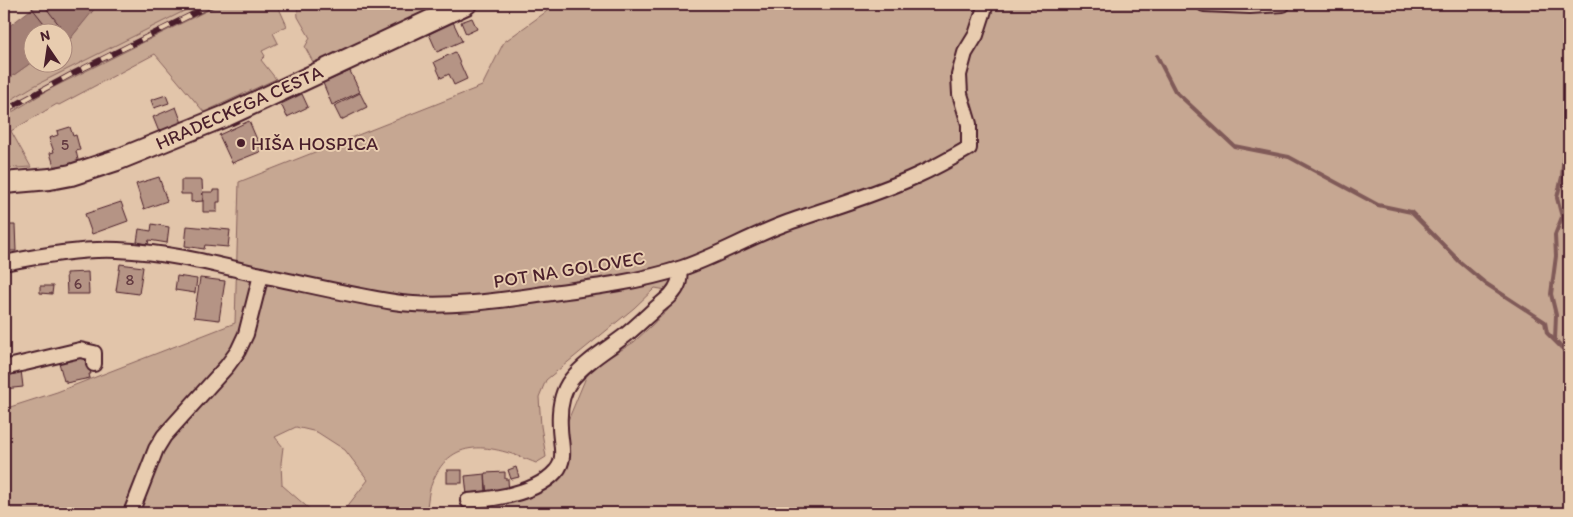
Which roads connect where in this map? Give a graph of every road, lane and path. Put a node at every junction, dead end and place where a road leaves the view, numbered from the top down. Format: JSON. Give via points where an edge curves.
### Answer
{"nodes":[{"id":1,"x":466,"y":4,"type":"edge"},
{"id":2,"x":986,"y":4,"type":"edge"},
{"id":3,"x":1204,"y":4,"type":"edge"},
{"id":4,"x":1283,"y":4,"type":"edge"},
{"id":5,"x":4,"y":183,"type":"edge"},
{"id":6,"x":4,"y":264,"type":"edge"},
{"id":7,"x":680,"y":269,"type":"junction"},
{"id":8,"x":261,"y":275,"type":"junction"},
{"id":9,"x":94,"y":364,"type":"dead end"},
{"id":10,"x":4,"y":368,"type":"edge"},
{"id":11,"x":468,"y":501,"type":"dead end"},
{"id":12,"x":131,"y":513,"type":"edge"}],
"edges":[{"from":1,"to":5,"type":"street","name":"HRADECKEGA CESTA","via":[[228,115],[125,156],[70,175]]},
{"from":2,"to":7,"type":"street","name":"POT NA GOLOVEC","via":[[959,75],[960,94],[969,124],[969,148],[915,177],[780,225]]},
{"from":3,"to":4,"type":"street"},
{"from":6,"to":8,"type":"street","name":"POT NA GOLOVEC","via":[[54,254],[116,250],[217,264]]},
{"from":7,"to":8,"type":"street","name":"POT NA GOLOVEC","via":[[579,290],[445,304],[396,302]]},
{"from":7,"to":11,"type":"street","via":[[679,283],[673,294],[584,366],[570,382],[561,403],[562,458],[556,472],[540,483],[511,495]]},
{"from":8,"to":12,"type":"street","via":[[246,334],[238,351],[156,448]]},
{"from":9,"to":10,"type":"street","via":[[94,353],[80,350]]}]}
